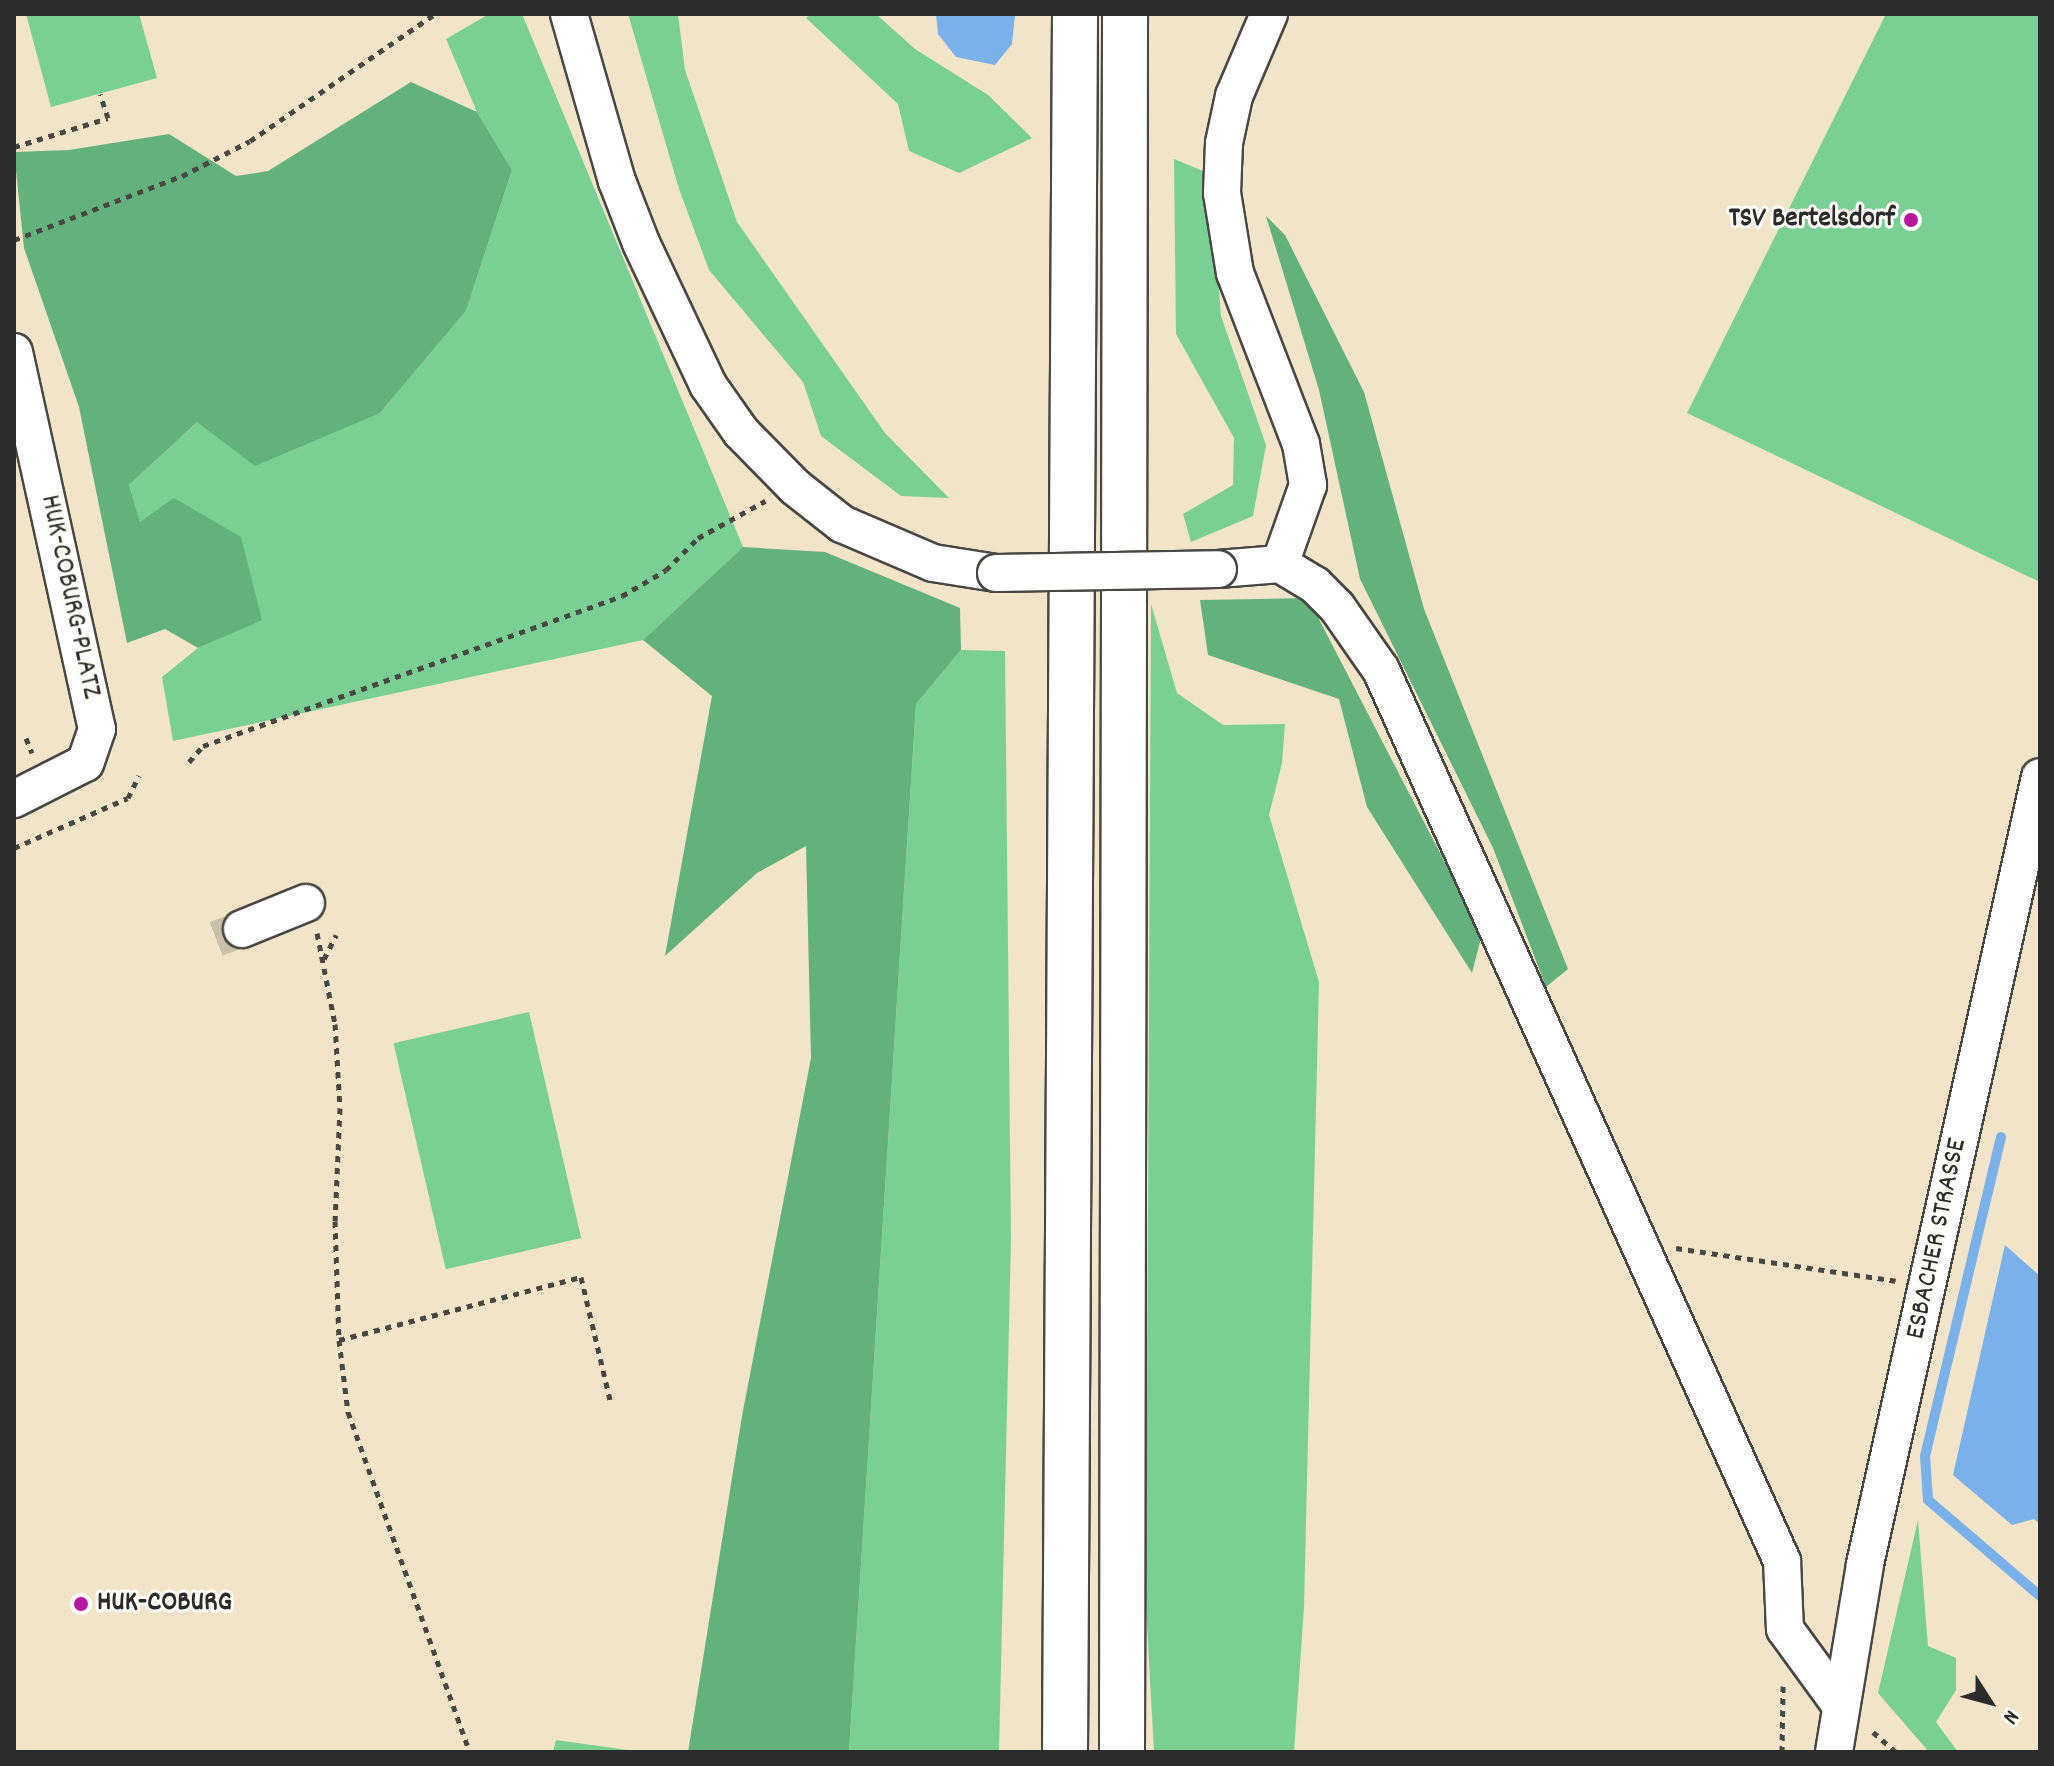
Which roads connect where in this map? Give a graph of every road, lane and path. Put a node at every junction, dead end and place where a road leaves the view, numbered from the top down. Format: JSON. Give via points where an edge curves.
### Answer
{"nodes":[{"id":1,"x":435,"y":14,"type":"edge"},
{"id":2,"x":569,"y":14,"type":"edge"},
{"id":3,"x":1075,"y":14,"type":"edge"},
{"id":4,"x":1125,"y":14,"type":"edge"},
{"id":5,"x":1269,"y":14,"type":"edge"},
{"id":6,"x":100,"y":94,"type":"dead end"},
{"id":7,"x":14,"y":147,"type":"edge"},
{"id":8,"x":14,"y":240,"type":"edge"},
{"id":9,"x":14,"y":352,"type":"edge"},
{"id":10,"x":795,"y":487,"type":"junction"},
{"id":11,"x":1280,"y":564,"type":"junction"},
{"id":12,"x":189,"y":762,"type":"dead end"},
{"id":13,"x":139,"y":775,"type":"dead end"},
{"id":14,"x":2040,"y":777,"type":"edge"},
{"id":15,"x":14,"y":799,"type":"edge"},
{"id":16,"x":14,"y":848,"type":"edge"},
{"id":17,"x":306,"y":903,"type":"joint"},
{"id":18,"x":242,"y":929,"type":"tunnel mouth"},
{"id":19,"x":336,"y":935,"type":"dead end"},
{"id":20,"x":323,"y":959,"type":"junction"},
{"id":21,"x":1638,"y":1245,"type":"junction"},
{"id":22,"x":1928,"y":1286,"type":"junction"},
{"id":23,"x":339,"y":1340,"type":"junction"},
{"id":24,"x":610,"y":1400,"type":"dead end"},
{"id":25,"x":1839,"y":1703,"type":"junction"},
{"id":26,"x":470,"y":1752,"type":"edge"},
{"id":27,"x":1065,"y":1752,"type":"edge"},
{"id":28,"x":1122,"y":1752,"type":"edge"},
{"id":29,"x":1834,"y":1752,"type":"edge"}],
"edges":[{"from":1,"to":8,"type":"path","via":[[250,141],[182,176]]},
{"from":2,"to":10,"type":"street","via":[[617,181],[708,385],[741,432]]},
{"from":3,"to":27,"type":"highway"},
{"from":4,"to":28,"type":"highway"},
{"from":5,"to":11,"type":"street","via":[[1234,96],[1224,143],[1222,193],[1235,273],[1301,444],[1308,485]]},
{"from":6,"to":7,"type":"path","via":[[108,118]]},
{"from":9,"to":15,"type":"street","name":"HUK-COBURG-PLATZ","via":[[97,729],[85,763]]},
{"from":10,"to":11,"type":"street","bridge":true,"via":[[842,524],[933,563],[996,573]]},
{"from":10,"to":12,"type":"path","via":[[726,519],[666,570],[622,596],[203,746]]},
{"from":11,"to":21,"type":"street","via":[[1315,585],[1337,607],[1381,670]]},
{"from":13,"to":16,"type":"path","via":[[128,798]]},
{"from":14,"to":22,"type":"street","name":"ESBACHER STRASSE"},
{"from":17,"to":18,"type":"street"},
{"from":17,"to":20,"type":"path"},
{"from":19,"to":20,"type":"path"},
{"from":20,"to":23,"type":"path","via":[[335,1024],[340,1108],[335,1221]]},
{"from":21,"to":22,"type":"path"},
{"from":21,"to":25,"type":"street","via":[[1782,1561],[1785,1629]]},
{"from":22,"to":25,"type":"street","name":"ESBACHER STRASSE"},
{"from":23,"to":24,"type":"path","via":[[581,1277]]},
{"from":23,"to":26,"type":"path","via":[[348,1412]]},
{"from":25,"to":29,"type":"street","name":"ESBACHER STRASSE"}]}
